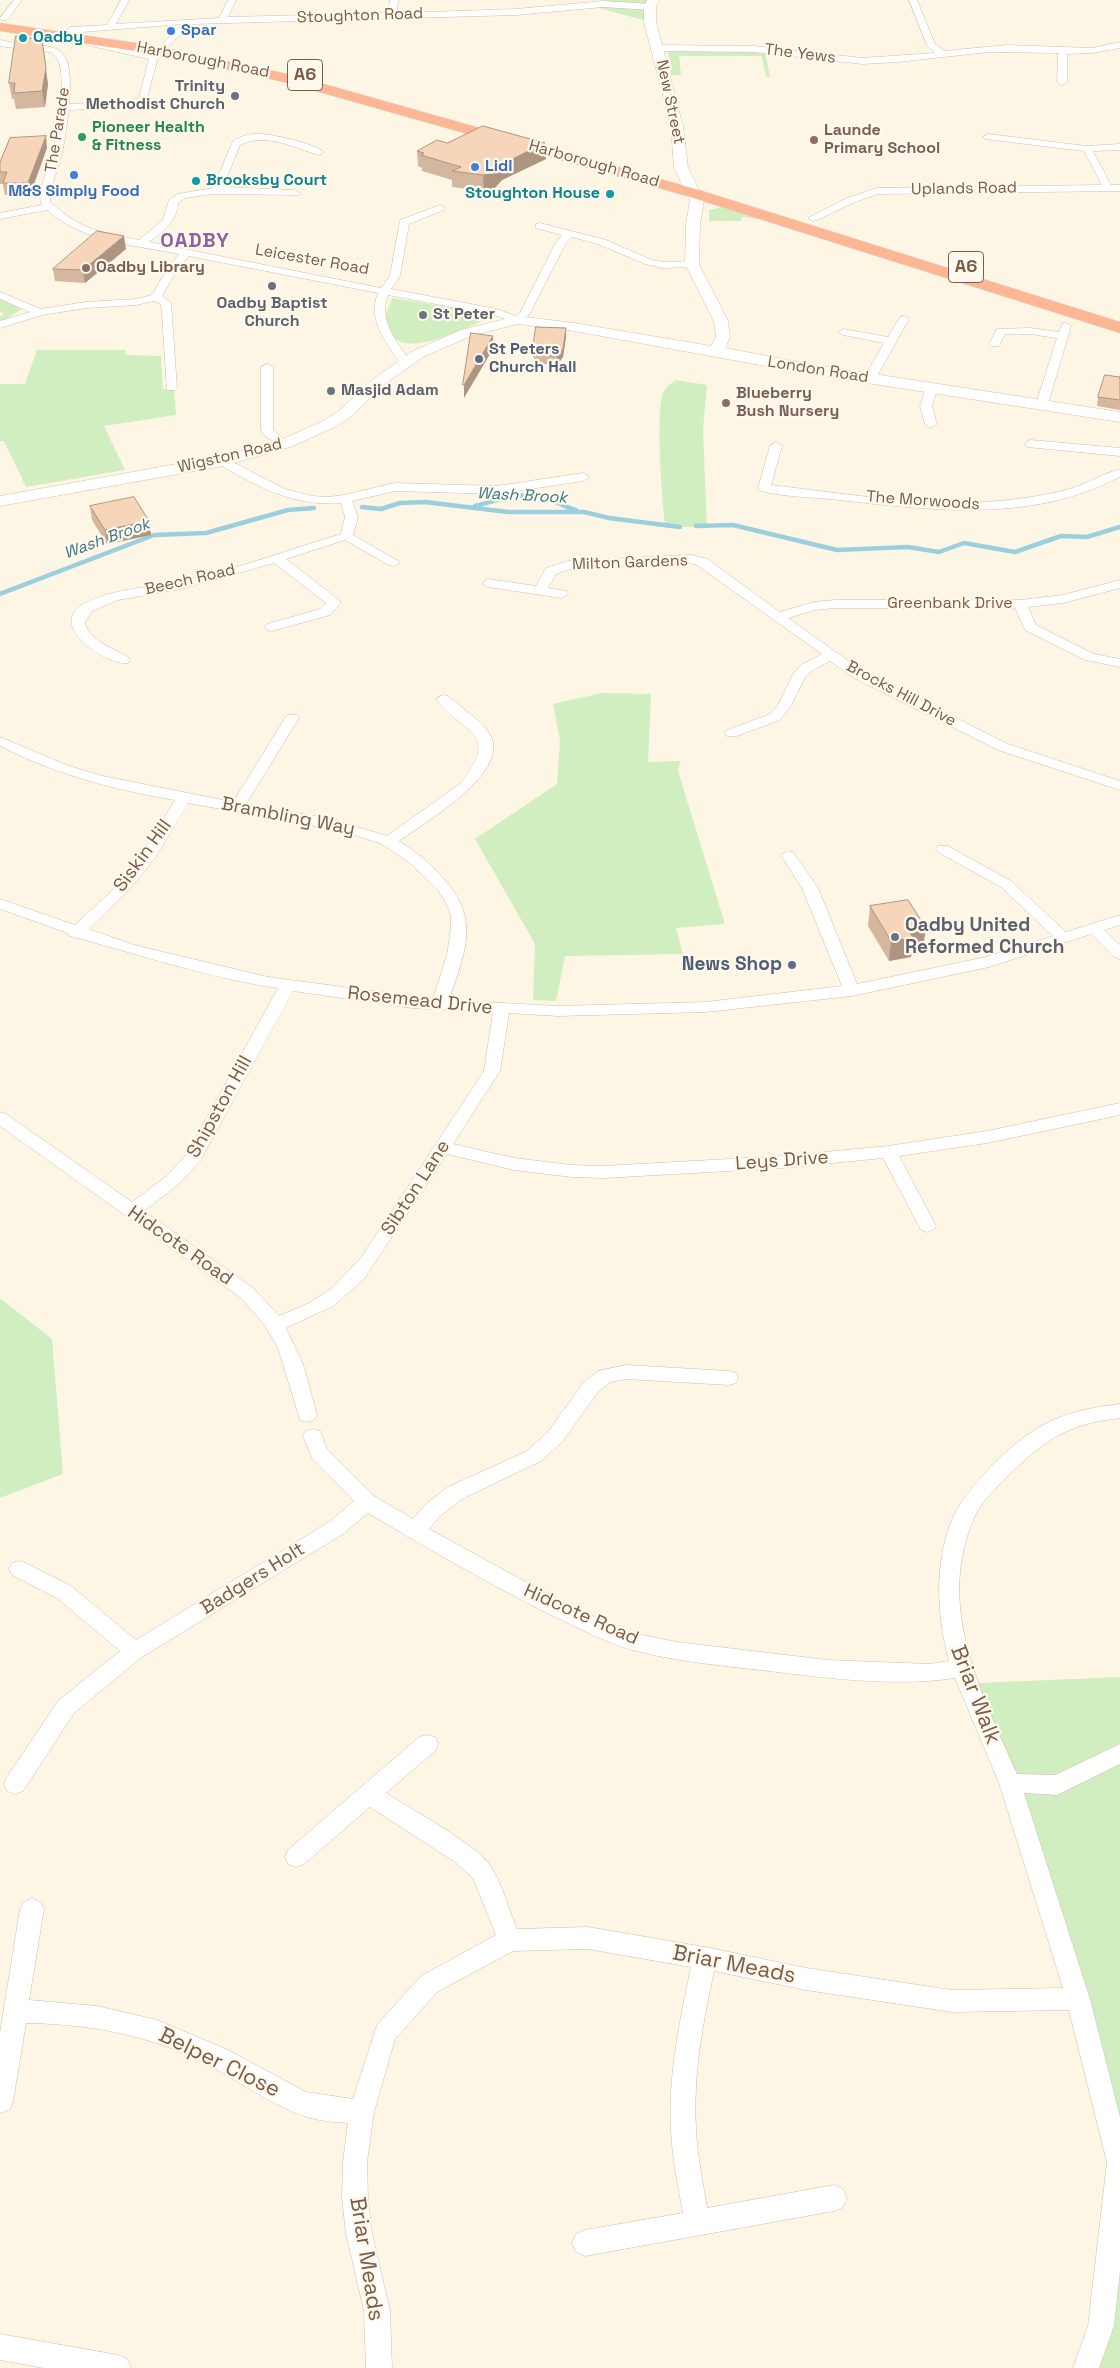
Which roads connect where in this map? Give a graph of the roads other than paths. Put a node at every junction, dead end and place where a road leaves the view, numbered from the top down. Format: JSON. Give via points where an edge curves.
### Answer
{"nodes":[{"id":1,"x":18,"y":0,"type":"edge"},
{"id":2,"x":125,"y":0,"type":"edge"},
{"id":3,"x":232,"y":0,"type":"edge"},
{"id":4,"x":394,"y":0,"type":"edge"},
{"id":5,"x":913,"y":0,"type":"edge"},
{"id":6,"x":652,"y":3,"type":"edge"},
{"id":7,"x":392,"y":15,"type":"junction"},
{"id":8,"x":222,"y":20,"type":"junction"},
{"id":9,"x":191,"y":21,"type":"junction"},
{"id":10,"x":1,"y":22,"type":"edge"},
{"id":11,"x":650,"y":22,"type":"joint"},
{"id":12,"x":111,"y":26,"type":"junction"},
{"id":13,"x":70,"y":30,"type":"junction"},
{"id":14,"x":0,"y":43,"type":"edge"},
{"id":15,"x":1120,"y":45,"type":"edge"},
{"id":16,"x":658,"y":48,"type":"junction"},
{"id":17,"x":1063,"y":50,"type":"junction"},
{"id":18,"x":159,"y":51,"type":"junction"},
{"id":19,"x":942,"y":54,"type":"junction"},
{"id":20,"x":1062,"y":82,"type":"dead end"},
{"id":21,"x":63,"y":107,"type":"junction"},
{"id":22,"x":483,"y":122,"type":"junction"},
{"id":23,"x":988,"y":137,"type":"dead end"},
{"id":24,"x":1120,"y":147,"type":"edge"},
{"id":25,"x":1087,"y":148,"type":"junction"},
{"id":26,"x":319,"y":152,"type":"dead end"},
{"id":27,"x":568,"y":159,"type":"junction"},
{"id":28,"x":689,"y":185,"type":"junction"},
{"id":29,"x":1108,"y":188,"type":"junction"},
{"id":30,"x":1120,"y":188,"type":"edge"},
{"id":31,"x":218,"y":191,"type":"junction"},
{"id":32,"x":295,"y":193,"type":"dead end"},
{"id":33,"x":48,"y":207,"type":"junction"},
{"id":34,"x":440,"y":208,"type":"dead end"},
{"id":35,"x":0,"y":216,"type":"edge"},
{"id":36,"x":779,"y":220,"type":"junction"},
{"id":37,"x":808,"y":222,"type":"junction"},
{"id":38,"x":540,"y":226,"type":"dead end"},
{"id":39,"x":570,"y":234,"type":"junction"},
{"id":40,"x":139,"y":244,"type":"junction"},
{"id":41,"x":185,"y":254,"type":"junction"},
{"id":42,"x":692,"y":264,"type":"junction"},
{"id":43,"x":935,"y":269,"type":"junction"},
{"id":44,"x":384,"y":291,"type":"junction"},
{"id":45,"x":0,"y":295,"type":"edge"},
{"id":46,"x":156,"y":296,"type":"junction"},
{"id":47,"x":40,"y":312,"type":"junction"},
{"id":48,"x":1120,"y":317,"type":"edge"},
{"id":49,"x":904,"y":319,"type":"dead end"},
{"id":50,"x":517,"y":320,"type":"junction"},
{"id":51,"x":0,"y":325,"type":"edge"},
{"id":52,"x":1120,"y":328,"type":"edge"},
{"id":53,"x":842,"y":332,"type":"dead end"},
{"id":54,"x":891,"y":341,"type":"junction"},
{"id":55,"x":995,"y":344,"type":"dead end"},
{"id":56,"x":716,"y":351,"type":"junction"},
{"id":57,"x":405,"y":362,"type":"junction"},
{"id":58,"x":267,"y":367,"type":"dead end"},
{"id":59,"x":870,"y":378,"type":"junction"},
{"id":60,"x":932,"y":387,"type":"junction"},
{"id":61,"x":171,"y":388,"type":"dead end"},
{"id":62,"x":1042,"y":404,"type":"junction"},
{"id":63,"x":1120,"y":417,"type":"edge"},
{"id":64,"x":931,"y":424,"type":"dead end"},
{"id":65,"x":284,"y":444,"type":"junction"},
{"id":66,"x":1031,"y":444,"type":"dead end"},
{"id":67,"x":776,"y":446,"type":"dead end"},
{"id":68,"x":1120,"y":452,"type":"edge"},
{"id":69,"x":224,"y":461,"type":"junction"},
{"id":70,"x":1120,"y":473,"type":"edge"},
{"id":71,"x":583,"y":477,"type":"dead end"},
{"id":72,"x":345,"y":499,"type":"junction"},
{"id":73,"x":0,"y":501,"type":"edge"},
{"id":74,"x":346,"y":536,"type":"junction"},
{"id":75,"x":276,"y":558,"type":"junction"},
{"id":76,"x":394,"y":562,"type":"dead end"},
{"id":77,"x":702,"y":562,"type":"joint"},
{"id":78,"x":488,"y":583,"type":"dead end"},
{"id":79,"x":1120,"y":584,"type":"edge"},
{"id":80,"x":540,"y":591,"type":"junction"},
{"id":81,"x":562,"y":594,"type":"dead end"},
{"id":82,"x":1020,"y":604,"type":"junction"},
{"id":83,"x":779,"y":616,"type":"junction"},
{"id":84,"x":272,"y":627,"type":"dead end"},
{"id":85,"x":831,"y":655,"type":"junction"},
{"id":86,"x":123,"y":660,"type":"dead end"},
{"id":87,"x":1120,"y":664,"type":"edge"},
{"id":88,"x":443,"y":699,"type":"dead end"},
{"id":89,"x":292,"y":718,"type":"dead end"},
{"id":90,"x":732,"y":734,"type":"dead end"},
{"id":91,"x":0,"y":741,"type":"edge"},
{"id":92,"x":1120,"y":786,"type":"edge"},
{"id":93,"x":184,"y":797,"type":"junction"},
{"id":94,"x":237,"y":807,"type":"junction"},
{"id":95,"x":388,"y":842,"type":"junction"},
{"id":96,"x":943,"y":849,"type":"dead end"},
{"id":97,"x":788,"y":855,"type":"dead end"},
{"id":98,"x":0,"y":904,"type":"edge"},
{"id":99,"x":1120,"y":920,"type":"edge"},
{"id":100,"x":1095,"y":930,"type":"junction"},
{"id":101,"x":76,"y":933,"type":"junction"},
{"id":102,"x":1065,"y":939,"type":"junction"},
{"id":103,"x":1120,"y":954,"type":"edge"},
{"id":104,"x":288,"y":986,"type":"junction"},
{"id":105,"x":852,"y":991,"type":"junction"},
{"id":106,"x":439,"y":1004,"type":"junction"},
{"id":107,"x":502,"y":1009,"type":"junction"},
{"id":108,"x":1120,"y":1109,"type":"edge"},
{"id":109,"x":0,"y":1118,"type":"edge"},
{"id":110,"x":443,"y":1147,"type":"junction"},
{"id":111,"x":888,"y":1152,"type":"junction"},
{"id":112,"x":132,"y":1211,"type":"junction"},
{"id":113,"x":927,"y":1226,"type":"dead end"},
{"id":114,"x":276,"y":1325,"type":"junction"},
{"id":115,"x":729,"y":1378,"type":"dead end"},
{"id":116,"x":1120,"y":1411,"type":"edge"},
{"id":117,"x":308,"y":1415,"type":"dead end"},
{"id":118,"x":313,"y":1436,"type":"dead end"},
{"id":119,"x":367,"y":1502,"type":"junction"},
{"id":120,"x":415,"y":1531,"type":"junction"},
{"id":121,"x":19,"y":1569,"type":"dead end"},
{"id":122,"x":135,"y":1651,"type":"junction"},
{"id":123,"x":961,"y":1668,"type":"junction"},
{"id":124,"x":427,"y":1744,"type":"dead end"},
{"id":125,"x":1120,"y":1753,"type":"edge"},
{"id":126,"x":1010,"y":1783,"type":"junction"},
{"id":127,"x":15,"y":1784,"type":"dead end"},
{"id":128,"x":370,"y":1795,"type":"junction"},
{"id":129,"x":296,"y":1857,"type":"dead end"},
{"id":130,"x":32,"y":1909,"type":"dead end"},
{"id":131,"x":510,"y":1940,"type":"junction"},
{"id":132,"x":704,"y":1958,"type":"junction"},
{"id":133,"x":1078,"y":1999,"type":"junction"},
{"id":134,"x":15,"y":2012,"type":"junction"},
{"id":135,"x":0,"y":2101,"type":"edge"},
{"id":136,"x":362,"y":2112,"type":"junction"},
{"id":137,"x":834,"y":2198,"type":"dead end"},
{"id":138,"x":696,"y":2223,"type":"junction"},
{"id":139,"x":584,"y":2243,"type":"dead end"},
{"id":140,"x":0,"y":2347,"type":"edge"},
{"id":141,"x":118,"y":2368,"type":"edge"},
{"id":142,"x":379,"y":2368,"type":"edge"},
{"id":143,"x":1086,"y":2368,"type":"edge"}],
"edges":[{"from":1,"to":10,"type":"street"},
{"from":2,"to":12,"type":"street"},
{"from":3,"to":8,"type":"street"},
{"from":4,"to":7,"type":"street"},
{"from":5,"to":19,"type":"street","via":[[930,45]]},
{"from":6,"to":7,"type":"street","name":"Stoughton Road","via":[[516,12]]},
{"from":6,"to":11,"type":"main road","name":"Stoughton Road"},
{"from":7,"to":8,"type":"street","name":"Stoughton Road"},
{"from":8,"to":9,"type":"street","name":"Stoughton Road"},
{"from":9,"to":12,"type":"street","name":"Stoughton Road"},
{"from":9,"to":18,"type":"street"},
{"from":10,"to":13,"type":"highway","name":"Harborough Road","number":"A6"},
{"from":10,"to":18,"type":"highway","name":"Harborough Road","number":"A6"},
{"from":11,"to":16,"type":"main road","name":"New Street"},
{"from":12,"to":13,"type":"street","name":"Stoughton Road"},
{"from":13,"to":18,"type":"highway","name":"Harborough Road","number":"A6"},
{"from":14,"to":21,"type":"street","name":"The Parade","via":[[51,50],[60,55],[66,70]]},
{"from":15,"to":17,"type":"street","name":"The Yews","via":[[1108,49]]},
{"from":16,"to":19,"type":"street","name":"The Yews","via":[[746,48],[862,61]]},
{"from":16,"to":28,"type":"main road","name":"New Street","via":[[677,127],[681,168]]},
{"from":17,"to":19,"type":"street","name":"The Yews","via":[[1005,48]]},
{"from":17,"to":20,"type":"street"},
{"from":18,"to":21,"type":"street","via":[[143,100],[130,104]]},
{"from":18,"to":22,"type":"highway","name":"Harborough Road","number":"A6","via":[[301,74]]},
{"from":18,"to":27,"type":"highway","name":"Harborough Road","number":"A6","via":[[287,78]]},
{"from":21,"to":33,"type":"street","name":"The Parade","via":[[58,149],[45,199]]},
{"from":22,"to":27,"type":"highway","via":[[575,155]]},
{"from":22,"to":28,"type":"highway","name":"Harborough Road","number":"A6"},
{"from":23,"to":25,"type":"street"},
{"from":24,"to":25,"type":"street"},
{"from":25,"to":29,"type":"street"},
{"from":26,"to":31,"type":"street","via":[[265,138],[240,140]]},
{"from":27,"to":28,"type":"highway","name":"Harborough Road","number":"A6"},
{"from":28,"to":36,"type":"highway","name":"Harborough Road","number":"A6"},
{"from":28,"to":37,"type":"highway","number":"A6"},
{"from":28,"to":42,"type":"main road","name":"New Street","via":[[698,200]]},
{"from":29,"to":30,"type":"street","name":"Uplands Road"},
{"from":29,"to":37,"type":"street","name":"Uplands Road","via":[[877,191]]},
{"from":31,"to":32,"type":"street"},
{"from":31,"to":40,"type":"street","via":[[176,198],[163,226]]},
{"from":33,"to":35,"type":"street"},
{"from":33,"to":40,"type":"street","name":"Leicester Road","via":[[83,229]]},
{"from":34,"to":44,"type":"street","via":[[404,222],[395,277]]},
{"from":36,"to":37,"type":"highway","number":"A6"},
{"from":36,"to":43,"type":"highway","name":"Harborough Road","number":"A6"},
{"from":37,"to":43,"type":"highway","number":"A6"},
{"from":37,"to":48,"type":"highway","number":"A6"},
{"from":38,"to":39,"type":"street"},
{"from":39,"to":42,"type":"street","via":[[602,242],[648,262]]},
{"from":39,"to":50,"type":"street","via":[[561,242],[524,315]]},
{"from":40,"to":41,"type":"street","name":"Leicester Road"},
{"from":41,"to":44,"type":"street","name":"Leicester Road"},
{"from":41,"to":46,"type":"street"},
{"from":42,"to":56,"type":"main road","name":"New Street","via":[[722,325],[723,337]]},
{"from":43,"to":52,"type":"highway","name":"Harborough Road","number":"A6"},
{"from":44,"to":50,"type":"street","name":"Leicester Road","via":[[497,312]]},
{"from":44,"to":57,"type":"street","via":[[379,323]]},
{"from":45,"to":47,"type":"street"},
{"from":46,"to":47,"type":"street","via":[[136,302]]},
{"from":46,"to":61,"type":"street","via":[[166,303],[170,325]]},
{"from":47,"to":51,"type":"street"},
{"from":49,"to":54,"type":"street"},
{"from":50,"to":56,"type":"main road","name":"London Road"},
{"from":50,"to":57,"type":"main road","name":"Wigston Road","via":[[466,333]]},
{"from":53,"to":54,"type":"street"},
{"from":54,"to":59,"type":"street"},
{"from":55,"to":62,"type":"street","via":[[1001,331],[1064,331]]},
{"from":56,"to":59,"type":"main road","name":"London Road"},
{"from":57,"to":65,"type":"main road","name":"Wigston Road","via":[[377,383],[346,414]]},
{"from":58,"to":65,"type":"street","via":[[267,430]]},
{"from":59,"to":60,"type":"main road","name":"London Road"},
{"from":60,"to":62,"type":"main road","name":"London Road"},
{"from":60,"to":64,"type":"street","via":[[926,406]]},
{"from":62,"to":63,"type":"main road","name":"London Road"},
{"from":65,"to":69,"type":"main road","name":"Wigston Road"},
{"from":66,"to":68,"type":"street"},
{"from":67,"to":70,"type":"street","name":"The Morwoods","via":[[764,488],[917,503],[986,506],[1027,502],[1084,489]]},
{"from":69,"to":72,"type":"street","via":[[297,498]]},
{"from":69,"to":73,"type":"main road","name":"Wigston Road"},
{"from":71,"to":72,"type":"street","via":[[497,490],[395,487]]},
{"from":72,"to":74,"type":"street","via":[[352,513],[352,523]]},
{"from":74,"to":75,"type":"street","name":"Beech Road"},
{"from":74,"to":76,"type":"street"},
{"from":75,"to":84,"type":"street","via":[[334,603],[325,612]]},
{"from":75,"to":86,"type":"street","name":"Beech Road","via":[[181,585],[143,591],[89,606],[81,613],[80,630],[85,637]]},
{"from":77,"to":80,"type":"street","name":"Milton Gardens","via":[[692,559],[568,565],[551,571]]},
{"from":77,"to":83,"type":"street","name":"Brocks Hill Drive"},
{"from":78,"to":80,"type":"street","name":"Milton Gardens"},
{"from":79,"to":82,"type":"street","name":"Greenbank Drive","via":[[1063,599]]},
{"from":80,"to":81,"type":"street","name":"Milton Gardens"},
{"from":82,"to":83,"type":"street","name":"Greenbank Drive","via":[[835,604]]},
{"from":82,"to":87,"type":"street","via":[[1030,627],[1090,657]]},
{"from":83,"to":85,"type":"street","name":"Brocks Hill Drive"},
{"from":85,"to":90,"type":"street","via":[[799,675],[784,706],[775,716]]},
{"from":85,"to":92,"type":"street","name":"Brocks Hill Drive","via":[[859,675],[1004,747]]},
{"from":88,"to":95,"type":"street","via":[[479,730],[486,742],[485,754],[466,786]]},
{"from":89,"to":94,"type":"street"},
{"from":91,"to":93,"type":"street","name":"Brambling Way","via":[[39,761],[75,773]]},
{"from":93,"to":94,"type":"street","name":"Brambling Way"},
{"from":93,"to":101,"type":"street","name":"Siskin Hill","via":[[147,858],[126,884]]},
{"from":94,"to":95,"type":"street","name":"Brambling Way","via":[[351,828]]},
{"from":95,"to":106,"type":"street","name":"Brambling Way","via":[[418,862],[442,886],[455,906],[458,923],[455,957]]},
{"from":96,"to":102,"type":"street","via":[[1006,884]]},
{"from":97,"to":105,"type":"street","via":[[810,888]]},
{"from":98,"to":101,"type":"street","name":"Rosemead Drive"},
{"from":99,"to":100,"type":"street","name":"Rosemead Drive"},
{"from":100,"to":102,"type":"street","name":"Rosemead Drive"},
{"from":100,"to":103,"type":"street"},
{"from":101,"to":104,"type":"street","name":"Rosemead Drive","via":[[206,969]]},
{"from":102,"to":105,"type":"street","name":"Rosemead Drive","via":[[984,962]]},
{"from":104,"to":106,"type":"street","name":"Rosemead Drive"},
{"from":104,"to":112,"type":"street","name":"Shipston Hill","via":[[194,1157],[167,1186]]},
{"from":105,"to":107,"type":"street","name":"Rosemead Drive","via":[[757,1003],[643,1010]]},
{"from":106,"to":107,"type":"street","name":"Rosemead Drive"},
{"from":107,"to":110,"type":"street","name":"Sibton Lane","via":[[492,1071]]},
{"from":108,"to":111,"type":"street","name":"Leys Drive","via":[[987,1137]]},
{"from":109,"to":112,"type":"street","name":"Hidcote Road"},
{"from":110,"to":111,"type":"street","name":"Leys Drive","via":[[544,1169],[603,1172],[783,1162]]},
{"from":110,"to":114,"type":"street","name":"Sibton Lane","via":[[354,1281],[323,1304]]},
{"from":111,"to":113,"type":"street"},
{"from":112,"to":114,"type":"street","name":"Hidcote Road","via":[[247,1293]]},
{"from":114,"to":117,"type":"street","name":"Hidcote Road","via":[[300,1380]]},
{"from":115,"to":120,"type":"street","via":[[626,1372],[604,1376],[591,1387],[555,1437],[534,1456],[455,1493],[433,1510]]},
{"from":116,"to":123,"type":"street","name":"Briar Walk","via":[[1088,1415],[1028,1445],[994,1477],[966,1512],[952,1555],[950,1601],[952,1633]]},
{"from":118,"to":119,"type":"street","name":"Hidcote Road","via":[[319,1453]]},
{"from":119,"to":120,"type":"street","name":"Hidcote Road"},
{"from":119,"to":122,"type":"street","name":"Badgers Holt","via":[[336,1528]]},
{"from":120,"to":123,"type":"street","name":"Hidcote Road","via":[[538,1598],[635,1642],[677,1651],[828,1670],[930,1674]]},
{"from":121,"to":122,"type":"street","via":[[64,1592]]},
{"from":122,"to":127,"type":"street","name":"Badgers Holt","via":[[66,1707]]},
{"from":123,"to":126,"type":"street","name":"Briar Walk"},
{"from":124,"to":128,"type":"street"},
{"from":125,"to":126,"type":"street","via":[[1058,1785]]},
{"from":126,"to":133,"type":"street","name":"Briar Walk"},
{"from":128,"to":129,"type":"street"},
{"from":128,"to":131,"type":"street","via":[[463,1855],[481,1872]]},
{"from":130,"to":134,"type":"street"},
{"from":131,"to":132,"type":"street","name":"Briar Meads","via":[[588,1938]]},
{"from":131,"to":136,"type":"street","name":"Briar Meads","via":[[429,1984],[385,2033]]},
{"from":132,"to":133,"type":"street","name":"Briar Meads","via":[[806,1979],[952,2001]]},
{"from":132,"to":138,"type":"street","via":[[684,2084],[683,2119]]},
{"from":133,"to":143,"type":"street","via":[[1119,2162],[1101,2326]]},
{"from":134,"to":135,"type":"street"},
{"from":134,"to":136,"type":"street","name":"Belper Close","via":[[49,2012],[139,2026],[212,2054],[306,2104]]},
{"from":136,"to":142,"type":"street","name":"Briar Meads","via":[[355,2198],[359,2233],[377,2311]]},
{"from":137,"to":138,"type":"street"},
{"from":138,"to":139,"type":"street"},
{"from":140,"to":141,"type":"street"}]}
